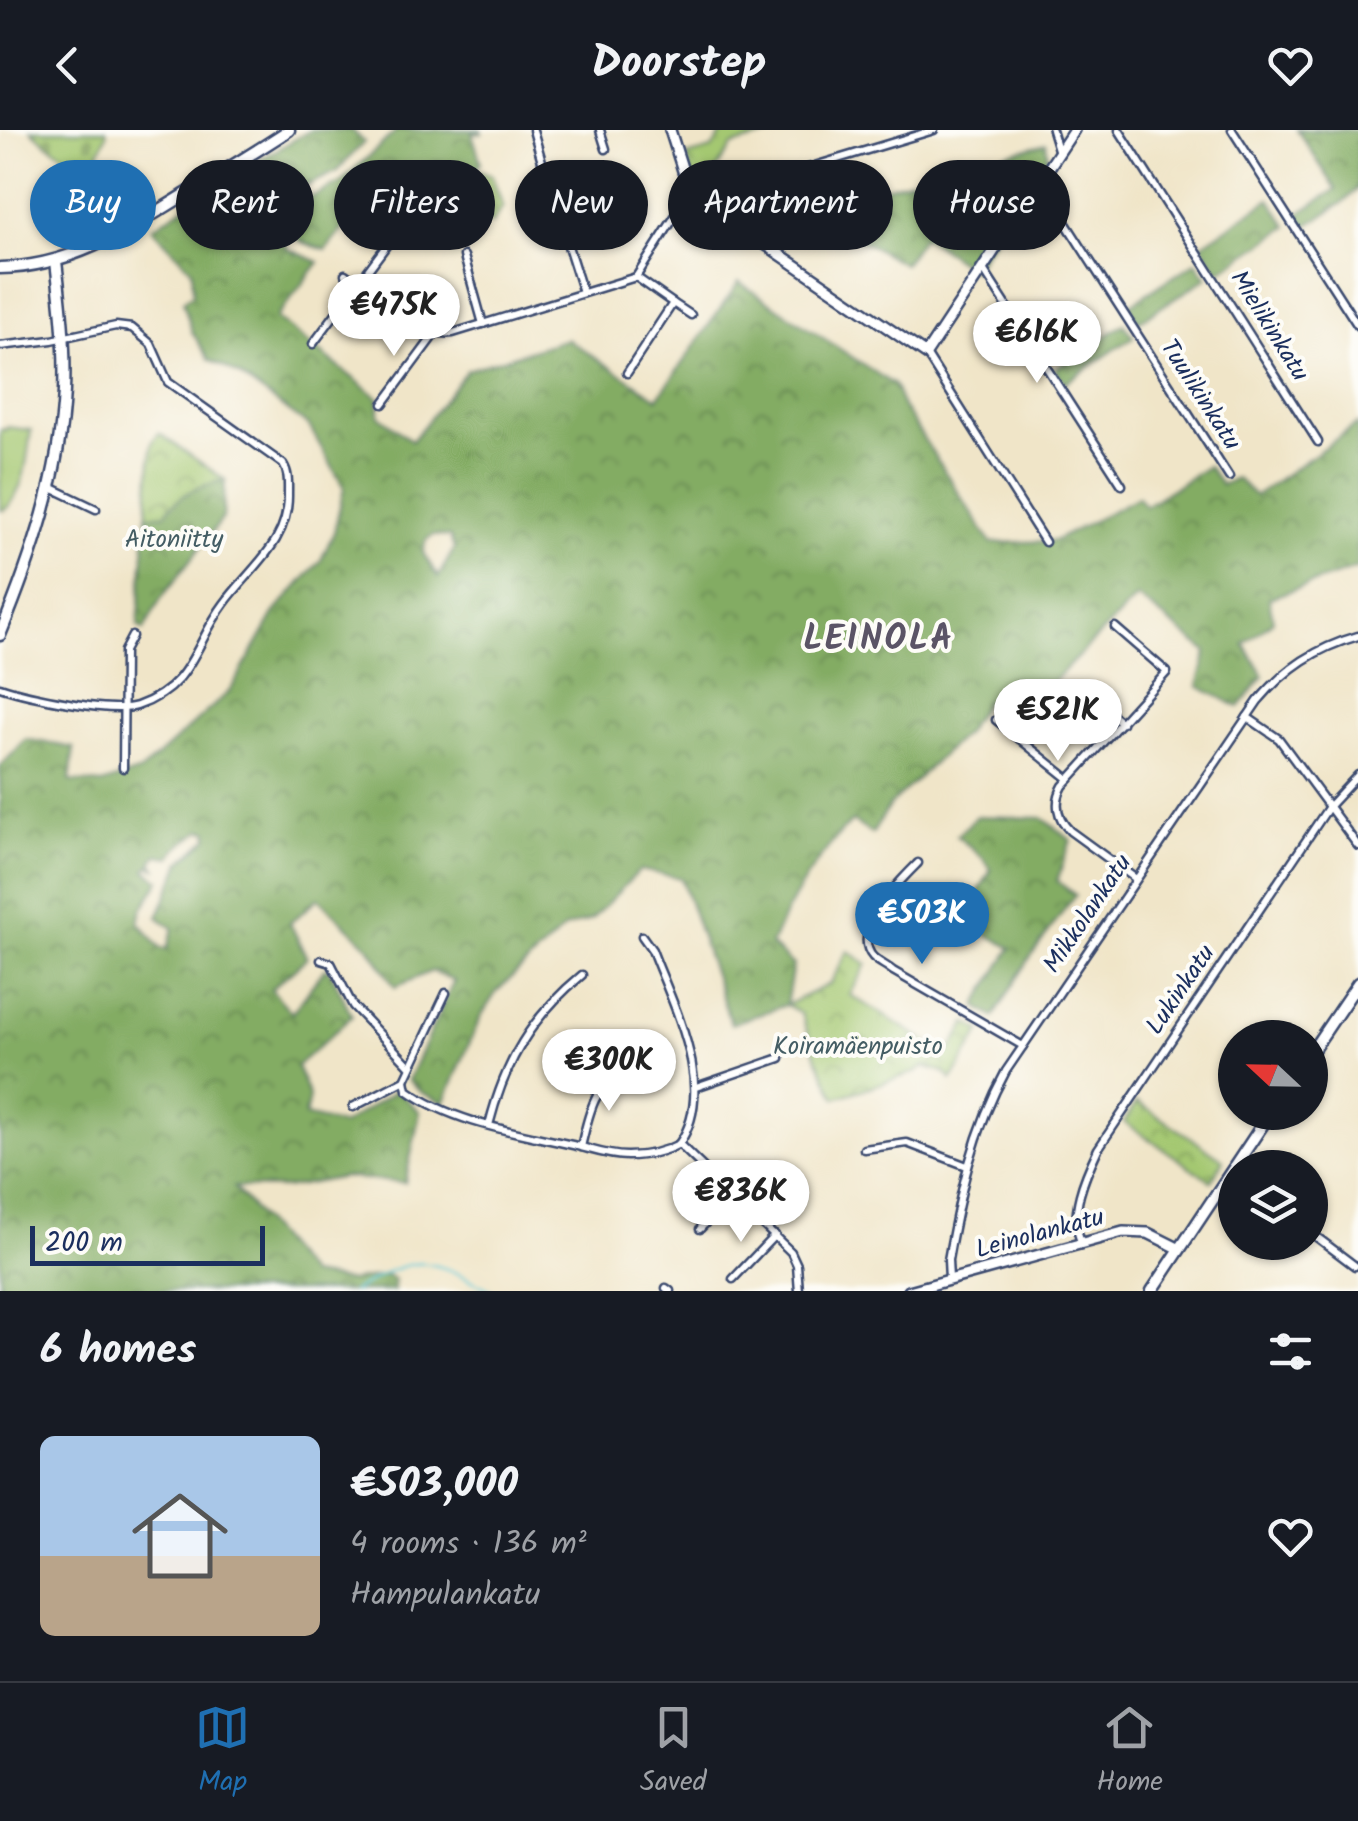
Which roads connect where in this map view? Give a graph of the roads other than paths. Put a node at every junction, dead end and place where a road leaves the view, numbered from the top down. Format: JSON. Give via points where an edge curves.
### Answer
{"nodes":[{"id":1,"x":290,"y":130,"type":"edge"},
{"id":2,"x":533,"y":130,"type":"edge"},
{"id":3,"x":600,"y":130,"type":"edge"},
{"id":4,"x":670,"y":130,"type":"edge"},
{"id":5,"x":934,"y":130,"type":"edge"},
{"id":6,"x":1052,"y":130,"type":"edge"},
{"id":7,"x":1074,"y":130,"type":"edge"},
{"id":8,"x":1119,"y":130,"type":"edge"},
{"id":9,"x":1232,"y":130,"type":"edge"},
{"id":10,"x":606,"y":149,"type":"dead end"},
{"id":11,"x":1060,"y":153,"type":"junction"},
{"id":12,"x":541,"y":160,"type":"edge"},
{"id":13,"x":680,"y":160,"type":"edge"},
{"id":14,"x":834,"y":160,"type":"edge"},
{"id":15,"x":1055,"y":160,"type":"edge"},
{"id":16,"x":668,"y":227,"type":"edge"},
{"id":17,"x":1070,"y":230,"type":"edge"},
{"id":18,"x":383,"y":250,"type":"edge"},
{"id":19,"x":569,"y":250,"type":"edge"},
{"id":20,"x":777,"y":250,"type":"edge"},
{"id":21,"x":996,"y":250,"type":"edge"},
{"id":22,"x":464,"y":256,"type":"dead end"},
{"id":23,"x":56,"y":260,"type":"junction"},
{"id":24,"x":0,"y":268,"type":"edge"},
{"id":25,"x":983,"y":269,"type":"junction"},
{"id":26,"x":345,"y":274,"type":"dead end"},
{"id":27,"x":636,"y":276,"type":"junction"},
{"id":28,"x":358,"y":283,"type":"junction"},
{"id":29,"x":583,"y":293,"type":"junction"},
{"id":30,"x":673,"y":303,"type":"junction"},
{"id":31,"x":691,"y":314,"type":"dead end"},
{"id":32,"x":483,"y":324,"type":"junction"},
{"id":33,"x":1358,"y":326,"type":"edge"},
{"id":34,"x":434,"y":335,"type":"junction"},
{"id":35,"x":63,"y":338,"type":"junction"},
{"id":36,"x":312,"y":344,"type":"dead end"},
{"id":37,"x":0,"y":346,"type":"edge"},
{"id":38,"x":926,"y":354,"type":"junction"},
{"id":39,"x":627,"y":373,"type":"dead end"},
{"id":40,"x":383,"y":404,"type":"dead end"},
{"id":41,"x":1318,"y":442,"type":"dead end"},
{"id":42,"x":1230,"y":477,"type":"dead end"},
{"id":43,"x":1122,"y":485,"type":"dead end"},
{"id":44,"x":50,"y":487,"type":"junction"},
{"id":45,"x":96,"y":509,"type":"dead end"},
{"id":46,"x":1045,"y":542,"type":"dead end"},
{"id":47,"x":1115,"y":627,"type":"dead end"},
{"id":48,"x":0,"y":635,"type":"edge"},
{"id":49,"x":132,"y":636,"type":"dead end"},
{"id":50,"x":1358,"y":636,"type":"edge"},
{"id":51,"x":1076,"y":685,"type":"dead end"},
{"id":52,"x":0,"y":687,"type":"edge"},
{"id":53,"x":126,"y":709,"type":"junction"},
{"id":54,"x":1247,"y":717,"type":"junction"},
{"id":55,"x":996,"y":720,"type":"dead end"},
{"id":56,"x":1122,"y":723,"type":"junction"},
{"id":57,"x":123,"y":768,"type":"dead end"},
{"id":58,"x":1358,"y":774,"type":"edge"},
{"id":59,"x":1069,"y":778,"type":"junction"},
{"id":60,"x":1330,"y":805,"type":"junction"},
{"id":61,"x":1358,"y":846,"type":"edge"},
{"id":62,"x":918,"y":863,"type":"dead end"},
{"id":63,"x":1136,"y":879,"type":"junction"},
{"id":64,"x":642,"y":936,"type":"dead end"},
{"id":65,"x":322,"y":960,"type":"dead end"},
{"id":66,"x":582,"y":975,"type":"dead end"},
{"id":67,"x":1358,"y":983,"type":"edge"},
{"id":68,"x":446,"y":993,"type":"dead end"},
{"id":69,"x":1328,"y":1027,"type":"edge"},
{"id":70,"x":1023,"y":1046,"type":"junction"},
{"id":71,"x":780,"y":1058,"type":"dead end"},
{"id":72,"x":410,"y":1066,"type":"junction"},
{"id":73,"x":624,"y":1068,"type":"dead end"},
{"id":74,"x":405,"y":1080,"type":"junction"},
{"id":75,"x":696,"y":1087,"type":"junction"},
{"id":76,"x":353,"y":1107,"type":"dead end"},
{"id":77,"x":489,"y":1125,"type":"junction"},
{"id":78,"x":678,"y":1144,"type":"junction"},
{"id":79,"x":582,"y":1147,"type":"junction"},
{"id":80,"x":864,"y":1149,"type":"dead end"},
{"id":81,"x":967,"y":1166,"type":"junction"},
{"id":82,"x":732,"y":1195,"type":"junction"},
{"id":83,"x":1218,"y":1195,"type":"edge"},
{"id":84,"x":700,"y":1230,"type":"dead end"},
{"id":85,"x":775,"y":1235,"type":"junction"},
{"id":86,"x":1082,"y":1243,"type":"junction"},
{"id":87,"x":1328,"y":1246,"type":"edge"},
{"id":88,"x":1180,"y":1249,"type":"junction"},
{"id":89,"x":1355,"y":1266,"type":"dead end"},
{"id":90,"x":950,"y":1279,"type":"junction"},
{"id":91,"x":733,"y":1280,"type":"dead end"},
{"id":92,"x":799,"y":1291,"type":"edge"},
{"id":93,"x":909,"y":1291,"type":"edge"},
{"id":94,"x":1152,"y":1291,"type":"edge"}],
"edges":[{"from":1,"to":23,"type":"main road","via":[[145,220]]},
{"from":2,"to":12,"type":"street"},
{"from":3,"to":10,"type":"street"},
{"from":4,"to":13,"type":"street"},
{"from":5,"to":14,"type":"street"},
{"from":6,"to":11,"type":"street"},
{"from":7,"to":11,"type":"street"},
{"from":8,"to":41,"type":"street","name":"Mielikinkatu"},
{"from":9,"to":33,"type":"street"},
{"from":11,"to":15,"type":"street"},
{"from":16,"to":27,"type":"street"},
{"from":17,"to":42,"type":"street","name":"Tuulikinkatu"},
{"from":18,"to":28,"type":"street"},
{"from":19,"to":29,"type":"street"},
{"from":20,"to":38,"type":"street"},
{"from":21,"to":25,"type":"street"},
{"from":22,"to":32,"type":"street"},
{"from":23,"to":24,"type":"main road"},
{"from":23,"to":35,"type":"main road"},
{"from":25,"to":38,"type":"street"},
{"from":25,"to":43,"type":"street"},
{"from":26,"to":28,"type":"street"},
{"from":27,"to":29,"type":"street"},
{"from":27,"to":30,"type":"street"},
{"from":28,"to":34,"type":"street"},
{"from":28,"to":36,"type":"street"},
{"from":29,"to":32,"type":"street"},
{"from":30,"to":31,"type":"street"},
{"from":30,"to":39,"type":"street"},
{"from":32,"to":34,"type":"street"},
{"from":34,"to":40,"type":"street"},
{"from":35,"to":37,"type":"street"},
{"from":35,"to":44,"type":"main road","via":[[62,416]]},
{"from":35,"to":53,"type":"street","via":[[116,326],[140,332],[168,382],[287,471],[288,513],[274,545],[223,606],[180,680]]},
{"from":38,"to":46,"type":"street"},
{"from":44,"to":45,"type":"street"},
{"from":44,"to":48,"type":"main road"},
{"from":47,"to":56,"type":"street","via":[[1167,672]]},
{"from":49,"to":53,"type":"street","via":[[124,651]]},
{"from":50,"to":54,"type":"street","name":"Mikkolankatu","via":[[1296,664]]},
{"from":51,"to":56,"type":"street"},
{"from":52,"to":53,"type":"street"},
{"from":53,"to":57,"type":"street"},
{"from":54,"to":60,"type":"street","via":[[1279,739]]},
{"from":54,"to":63,"type":"street","name":"Mikkolankatu"},
{"from":55,"to":59,"type":"street"},
{"from":56,"to":59,"type":"street"},
{"from":58,"to":60,"type":"street","name":"Lukinkatu"},
{"from":59,"to":63,"type":"street","via":[[1058,794],[1062,823]]},
{"from":60,"to":61,"type":"street"},
{"from":60,"to":86,"type":"street","name":"Lukinkatu","via":[[1098,1149],[1077,1215]]},
{"from":62,"to":70,"type":"street","via":[[878,911],[868,948],[893,971]]},
{"from":63,"to":70,"type":"street","name":"Mikkolankatu"},
{"from":64,"to":75,"type":"street","via":[[655,957]]},
{"from":65,"to":72,"type":"street","via":[[331,963],[352,1006]]},
{"from":66,"to":77,"type":"street","via":[[525,1034],[505,1070]]},
{"from":67,"to":69,"type":"main road"},
{"from":68,"to":72,"type":"street"},
{"from":70,"to":81,"type":"street","name":"Mikkolankatu","via":[[987,1106]]},
{"from":71,"to":75,"type":"street"},
{"from":72,"to":74,"type":"street"},
{"from":73,"to":79,"type":"street","via":[[596,1098]]},
{"from":74,"to":76,"type":"street"},
{"from":74,"to":77,"type":"street","via":[[406,1090],[427,1104]]},
{"from":75,"to":78,"type":"street"},
{"from":77,"to":79,"type":"street"},
{"from":78,"to":79,"type":"street","via":[[627,1156]]},
{"from":78,"to":82,"type":"street"},
{"from":80,"to":81,"type":"street","via":[[907,1143]]},
{"from":81,"to":90,"type":"street","name":"Mikkolankatu"},
{"from":82,"to":84,"type":"street"},
{"from":82,"to":85,"type":"street"},
{"from":83,"to":88,"type":"main road"},
{"from":85,"to":91,"type":"street"},
{"from":85,"to":92,"type":"street","via":[[794,1256]]},
{"from":86,"to":88,"type":"street","name":"Leinolankatu","via":[[1138,1231]]},
{"from":86,"to":90,"type":"street","name":"Leinolankatu"},
{"from":87,"to":89,"type":"street"},
{"from":88,"to":94,"type":"main road"},
{"from":90,"to":93,"type":"street","name":"Leinolankatu"}]}
